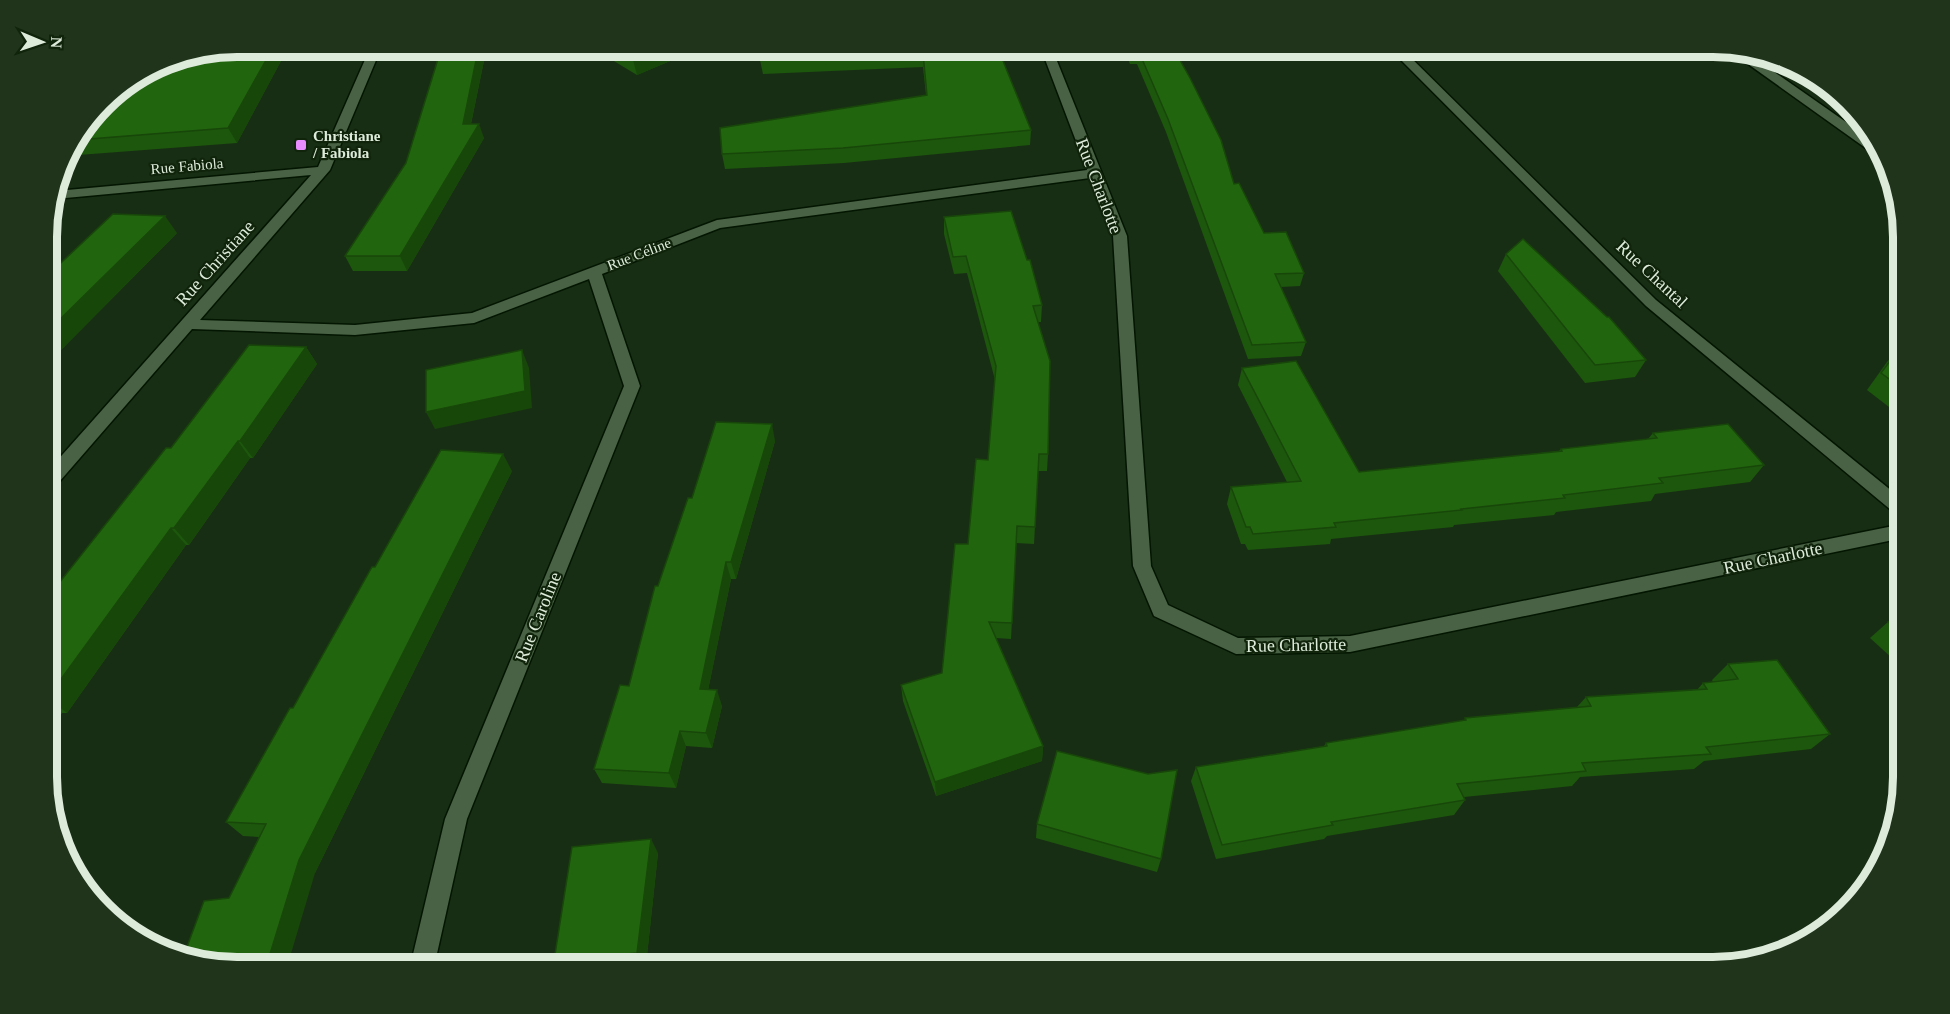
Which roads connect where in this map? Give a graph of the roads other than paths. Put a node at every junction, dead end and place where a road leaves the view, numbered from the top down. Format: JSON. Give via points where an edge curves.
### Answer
{"nodes":[{"id":1,"x":372,"y":57,"type":"edge"},
{"id":2,"x":1049,"y":57,"type":"edge"},
{"id":3,"x":1403,"y":57,"type":"edge"},
{"id":4,"x":1750,"y":61,"type":"edge"},
{"id":5,"x":1865,"y":142,"type":"edge"},
{"id":6,"x":323,"y":170,"type":"junction"},
{"id":7,"x":1095,"y":173,"type":"junction"},
{"id":8,"x":62,"y":194,"type":"edge"},
{"id":9,"x":594,"y":272,"type":"junction"},
{"id":10,"x":186,"y":324,"type":"junction"},
{"id":11,"x":57,"y":474,"type":"edge"},
{"id":12,"x":1893,"y":502,"type":"edge"},
{"id":13,"x":1893,"y":533,"type":"edge"},
{"id":14,"x":425,"y":957,"type":"edge"}],
"edges":[{"from":1,"to":6,"type":"street","name":"Rue Christiane"},
{"from":2,"to":7,"type":"street","name":"Rue Charlotte"},
{"from":3,"to":12,"type":"street","name":"Rue Chantal","via":[[1652,303]]},
{"from":4,"to":5,"type":"street"},
{"from":6,"to":8,"type":"street","name":"Rue Fabiola"},
{"from":6,"to":10,"type":"street","name":"Rue Christiane"},
{"from":7,"to":9,"type":"street","name":"Rue Céline","via":[[717,224]]},
{"from":7,"to":13,"type":"street","name":"Rue Charlotte","via":[[1120,236],[1142,566],[1161,610],[1236,646],[1350,644]]},
{"from":9,"to":10,"type":"street","name":"Rue Céline","via":[[474,318],[355,330]]},
{"from":9,"to":14,"type":"street","name":"Rue Caroline","via":[[632,386],[456,819]]},
{"from":10,"to":11,"type":"street","name":"Rue Christiane"}]}
